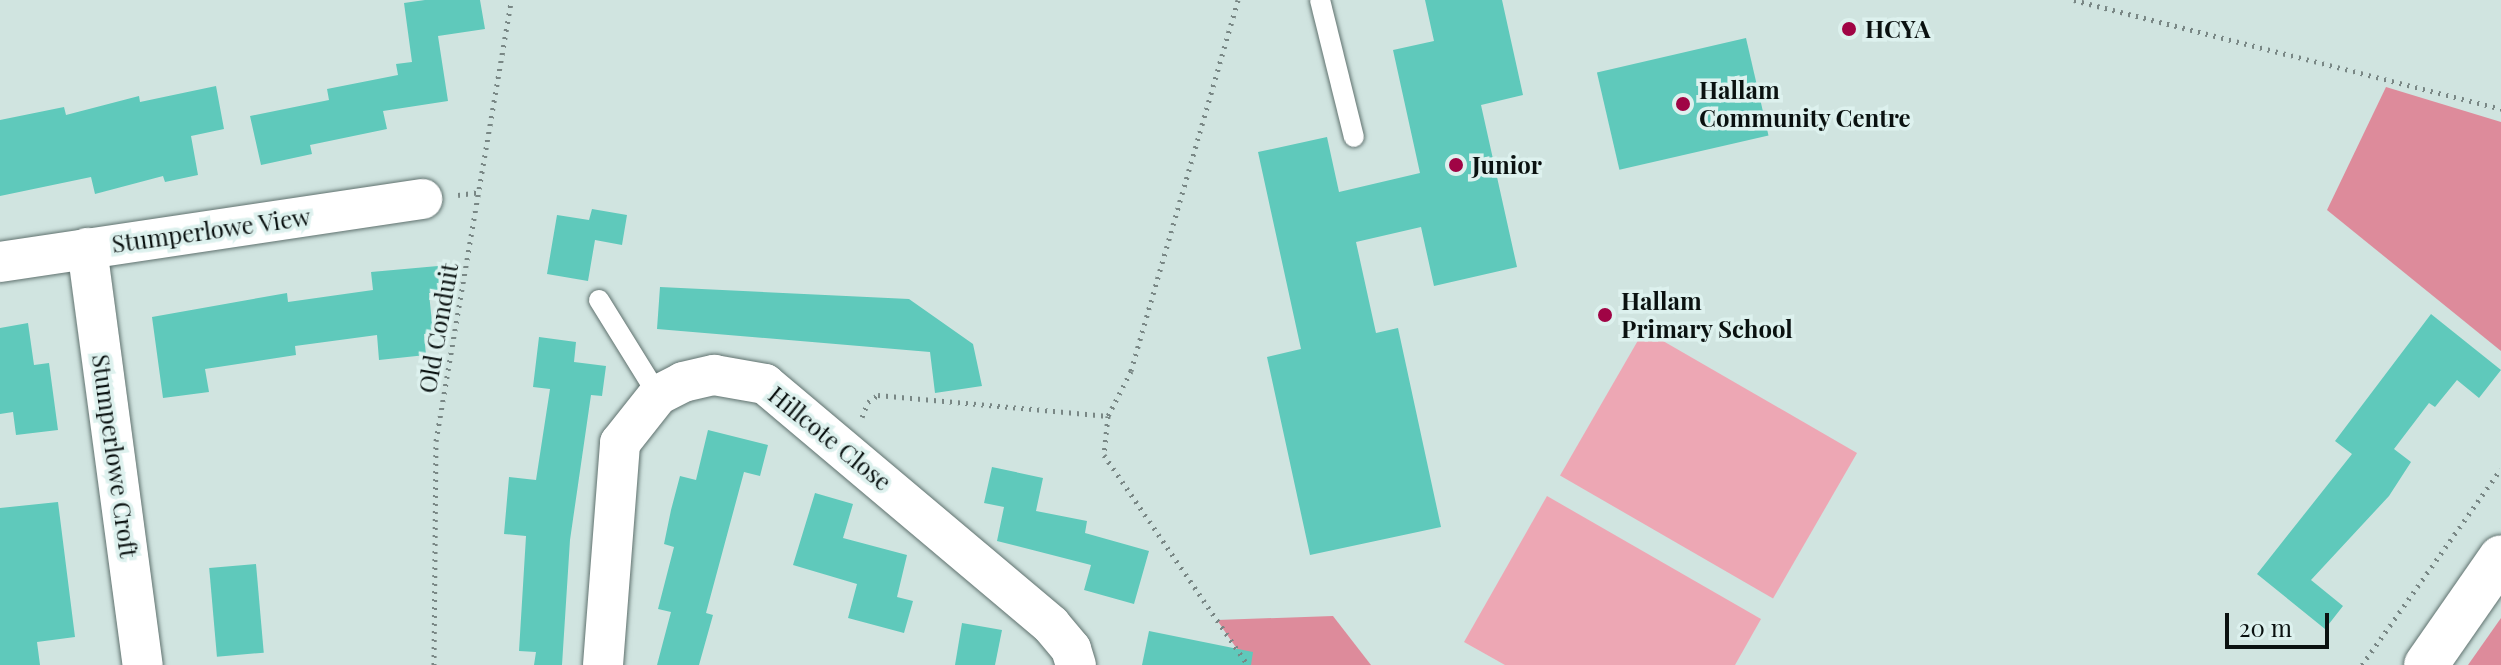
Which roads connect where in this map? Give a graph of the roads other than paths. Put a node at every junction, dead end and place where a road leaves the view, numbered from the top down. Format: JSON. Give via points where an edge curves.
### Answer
{"nodes":[{"id":1,"x":1320,"y":0,"type":"edge"},
{"id":2,"x":1354,"y":137,"type":"dead end"},
{"id":3,"x":422,"y":199,"type":"dead end"},
{"id":4,"x":87,"y":248,"type":"junction"},
{"id":5,"x":0,"y":262,"type":"edge"},
{"id":6,"x":599,"y":300,"type":"dead end"},
{"id":7,"x":658,"y":395,"type":"junction"},
{"id":8,"x":2501,"y":557,"type":"edge"},
{"id":9,"x":143,"y":665,"type":"edge"},
{"id":10,"x":603,"y":665,"type":"edge"},
{"id":11,"x":1076,"y":665,"type":"edge"},
{"id":12,"x":2426,"y":665,"type":"edge"}],
"edges":[{"from":1,"to":2,"type":"lane"},
{"from":3,"to":4,"type":"street","name":"Stumperlowe View"},
{"from":4,"to":5,"type":"street","name":"Stumperlowe View"},
{"from":4,"to":9,"type":"street","name":"Stumperlowe Croft"},
{"from":6,"to":7,"type":"lane"},
{"from":7,"to":10,"type":"street","name":"Hillcote Close","via":[[620,443]]},
{"from":7,"to":11,"type":"street","name":"Hillcote Close","via":[[693,379],[742,377],[765,384],[1051,625],[1071,649]]},
{"from":8,"to":12,"type":"street"}]}
